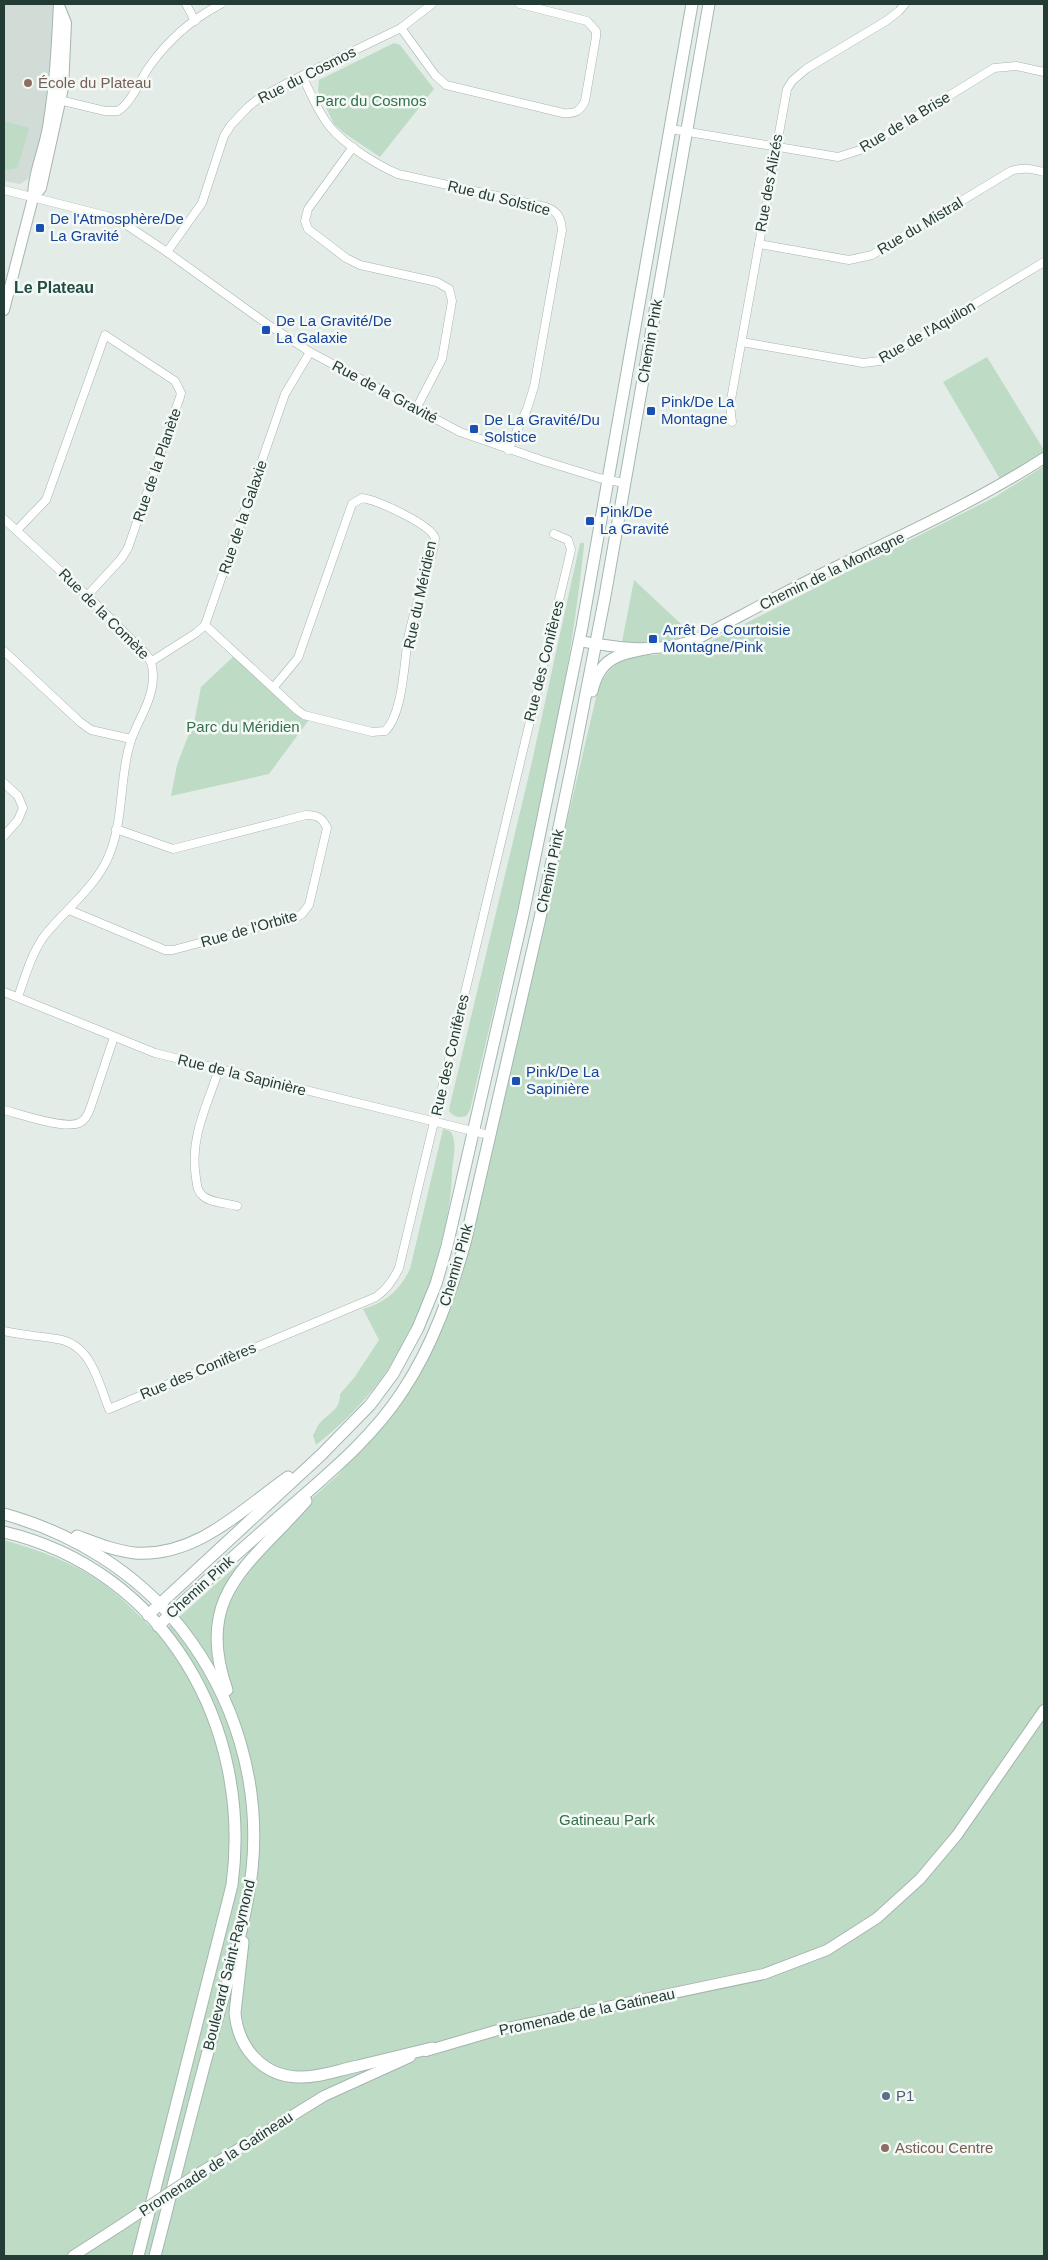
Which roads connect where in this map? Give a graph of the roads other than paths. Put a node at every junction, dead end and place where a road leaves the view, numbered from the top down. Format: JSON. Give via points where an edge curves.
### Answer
{"nodes":[{"id":1,"x":59,"y":4,"type":"edge"},
{"id":2,"x":186,"y":4,"type":"edge"},
{"id":3,"x":221,"y":4,"type":"edge"},
{"id":4,"x":432,"y":4,"type":"edge"},
{"id":5,"x":520,"y":4,"type":"edge"},
{"id":6,"x":692,"y":4,"type":"edge"},
{"id":7,"x":709,"y":4,"type":"edge"},
{"id":8,"x":905,"y":4,"type":"edge"},
{"id":9,"x":195,"y":21,"type":"junction"},
{"id":10,"x":401,"y":28,"type":"junction"},
{"id":11,"x":1044,"y":72,"type":"edge"},
{"id":12,"x":302,"y":76,"type":"junction"},
{"id":13,"x":57,"y":100,"type":"junction"},
{"id":14,"x":671,"y":129,"type":"junction"},
{"id":15,"x":687,"y":132,"type":"junction"},
{"id":16,"x":353,"y":146,"type":"junction"},
{"id":17,"x":776,"y":146,"type":"junction"},
{"id":18,"x":1044,"y":172,"type":"edge"},
{"id":19,"x":4,"y":190,"type":"edge"},
{"id":20,"x":33,"y":198,"type":"junction"},
{"id":21,"x":759,"y":244,"type":"junction"},
{"id":22,"x":167,"y":252,"type":"junction"},
{"id":23,"x":1044,"y":262,"type":"edge"},
{"id":24,"x":4,"y":310,"type":"edge"},
{"id":25,"x":742,"y":342,"type":"junction"},
{"id":26,"x":310,"y":352,"type":"junction"},
{"id":27,"x":416,"y":409,"type":"junction"},
{"id":28,"x":732,"y":422,"type":"dead end"},
{"id":29,"x":508,"y":450,"type":"junction"},
{"id":30,"x":1044,"y":458,"type":"edge"},
{"id":31,"x":609,"y":480,"type":"junction"},
{"id":32,"x":624,"y":483,"type":"junction"},
{"id":33,"x":4,"y":519,"type":"edge"},
{"id":34,"x":17,"y":530,"type":"junction"},
{"id":35,"x":554,"y":534,"type":"dead end"},
{"id":36,"x":87,"y":596,"type":"junction"},
{"id":37,"x":205,"y":625,"type":"junction"},
{"id":38,"x":579,"y":641,"type":"junction"},
{"id":39,"x":596,"y":644,"type":"junction"},
{"id":40,"x":650,"y":648,"type":"junction"},
{"id":41,"x":4,"y":652,"type":"edge"},
{"id":42,"x":152,"y":660,"type":"junction"},
{"id":43,"x":273,"y":688,"type":"junction"},
{"id":44,"x":131,"y":740,"type":"junction"},
{"id":45,"x":4,"y":783,"type":"edge"},
{"id":46,"x":116,"y":829,"type":"junction"},
{"id":47,"x":559,"y":832,"type":"junction"},
{"id":48,"x":4,"y":836,"type":"edge"},
{"id":49,"x":69,"y":910,"type":"junction"},
{"id":50,"x":4,"y":992,"type":"edge"},
{"id":51,"x":18,"y":997,"type":"junction"},
{"id":52,"x":114,"y":1037,"type":"junction"},
{"id":53,"x":219,"y":1069,"type":"junction"},
{"id":54,"x":4,"y":1110,"type":"edge"},
{"id":55,"x":434,"y":1123,"type":"junction"},
{"id":56,"x":473,"y":1131,"type":"junction"},
{"id":57,"x":489,"y":1135,"type":"junction"},
{"id":58,"x":237,"y":1206,"type":"dead end"},
{"id":59,"x":4,"y":1331,"type":"edge"},
{"id":60,"x":321,"y":1456,"type":"junction"},
{"id":61,"x":339,"y":1464,"type":"junction"},
{"id":62,"x":4,"y":1514,"type":"edge"},
{"id":63,"x":20,"y":1518,"type":"junction"},
{"id":64,"x":4,"y":1532,"type":"edge"},
{"id":65,"x":159,"y":1604,"type":"junction"},
{"id":66,"x":148,"y":1615,"type":"junction"},
{"id":67,"x":170,"y":1615,"type":"junction"},
{"id":68,"x":158,"y":1626,"type":"junction"},
{"id":69,"x":1044,"y":1710,"type":"edge"},
{"id":70,"x":237,"y":1728,"type":"junction"},
{"id":71,"x":251,"y":1872,"type":"junction"},
{"id":72,"x":432,"y":2048,"type":"junction"},
{"id":73,"x":73,"y":2256,"type":"edge"},
{"id":74,"x":138,"y":2256,"type":"edge"},
{"id":75,"x":156,"y":2256,"type":"edge"}],
"edges":[{"from":1,"to":13,"type":"street","via":[[66,23],[66,56]]},
{"from":2,"to":9,"type":"street"},
{"from":3,"to":9,"type":"street"},
{"from":4,"to":10,"type":"street","name":"Rue du Cosmos"},
{"from":5,"to":10,"type":"street","via":[[587,21],[596,31],[585,101],[576,113],[563,113],[446,85],[435,76]]},
{"from":6,"to":14,"type":"main road","name":"Chemin Pink"},
{"from":7,"to":15,"type":"main road","name":"Chemin Pink"},
{"from":8,"to":17,"type":"street","name":"Rue des Alizés","via":[[893,17],[806,69],[792,81],[784,99]]},
{"from":9,"to":13,"type":"street","via":[[170,42],[150,66],[128,102],[118,111]]},
{"from":10,"to":12,"type":"street","name":"Rue du Cosmos"},
{"from":11,"to":17,"type":"street","name":"Rue de la Brise","via":[[1016,66],[994,68],[863,149],[846,156]]},
{"from":12,"to":16,"type":"street","name":"Rue du Solstice","via":[[330,126]]},
{"from":12,"to":22,"type":"street","name":"Rue du Cosmos","via":[[258,99],[231,125],[219,148],[202,203]]},
{"from":13,"to":20,"type":"street","via":[[42,188]]},
{"from":14,"to":15,"type":"street","name":"Rue de la Brise"},
{"from":14,"to":31,"type":"main road","name":"Chemin Pink"},
{"from":15,"to":17,"type":"street","name":"Rue de la Brise"},
{"from":15,"to":32,"type":"main road","name":"Chemin Pink"},
{"from":16,"to":27,"type":"street","via":[[308,209],[306,225],[311,234],[353,262],[437,282],[449,288],[452,301],[442,359]]},
{"from":16,"to":29,"type":"street","name":"Rue du Solstice","via":[[398,174],[546,207],[558,214],[562,221],[534,387]]},
{"from":17,"to":21,"type":"street","name":"Rue des Alizés"},
{"from":18,"to":21,"type":"street","name":"Rue du Mistral","via":[[1020,168],[1011,171],[861,259],[849,260]]},
{"from":19,"to":20,"type":"street","name":"Rue de la Gravité"},
{"from":20,"to":22,"type":"street","name":"Rue de la Gravité","via":[[107,216],[141,233]]},
{"from":20,"to":24,"type":"street"},
{"from":21,"to":25,"type":"street","name":"Rue des Alizés"},
{"from":22,"to":26,"type":"street","name":"Rue de la Gravité"},
{"from":23,"to":25,"type":"street","name":"Rue de l'Aquilon","via":[[880,362],[863,363]]},
{"from":25,"to":28,"type":"street","name":"Rue des Alizés","via":[[730,405]]},
{"from":26,"to":27,"type":"street","name":"Rue de la Gravité"},
{"from":26,"to":37,"type":"street","name":"Rue de la Galaxie","via":[[285,394]]},
{"from":27,"to":29,"type":"street","name":"Rue de la Gravité","via":[[460,432]]},
{"from":29,"to":31,"type":"street","name":"Rue de la Gravité"},
{"from":30,"to":40,"type":"street","name":"Chemin de la Montagne","via":[[991,491],[697,639],[679,646]]},
{"from":31,"to":32,"type":"street","name":"Rue de la Gravité"},
{"from":31,"to":38,"type":"main road","name":"Chemin Pink"},
{"from":32,"to":39,"type":"main road","name":"Chemin Pink"},
{"from":33,"to":34,"type":"street","name":"Rue de la Comète"},
{"from":34,"to":36,"type":"street","name":"Rue de la Comète"},
{"from":34,"to":36,"type":"street","name":"Rue de la Planète","via":[[46,500],[105,335],[175,381],[180,397],[131,540],[121,559]]},
{"from":35,"to":55,"type":"street","name":"Rue des Conifères","via":[[568,540],[571,550]]},
{"from":36,"to":42,"type":"street","name":"Rue de la Comète"},
{"from":37,"to":42,"type":"street"},
{"from":37,"to":43,"type":"street","name":"Rue du Méridien"},
{"from":38,"to":39,"type":"street","name":"Chemin de la Montagne"},
{"from":38,"to":56,"type":"main road","name":"Chemin Pink","via":[[532,872]]},
{"from":39,"to":40,"type":"street","name":"Chemin de la Montagne"},
{"from":39,"to":47,"type":"main road","name":"Chemin Pink"},
{"from":40,"to":47,"type":"main road","via":[[618,656],[600,670]]},
{"from":41,"to":44,"type":"street","via":[[91,730]]},
{"from":42,"to":44,"type":"street","name":"Rue de la Comète","via":[[151,693]]},
{"from":43,"to":43,"type":"street","name":"Rue du Méridien","via":[[297,710],[311,717],[372,732],[385,731],[390,726],[406,668],[408,638],[433,550],[435,538],[428,528],[375,501],[362,498],[352,504],[298,658]]},
{"from":44,"to":46,"type":"street","name":"Rue de la Comète"},
{"from":45,"to":48,"type":"street","via":[[18,796],[23,808],[18,820]]},
{"from":46,"to":49,"type":"street","name":"Rue de la Comète","via":[[110,852],[99,873]]},
{"from":46,"to":49,"type":"street","name":"Rue de l'Orbite","via":[[173,849],[306,815],[319,817],[327,828],[309,905],[297,917],[165,950]]},
{"from":47,"to":57,"type":"main road","name":"Chemin Pink"},
{"from":49,"to":51,"type":"street","name":"Rue de la Comète","via":[[40,944]]},
{"from":50,"to":51,"type":"street","name":"Rue de la Sapinière"},
{"from":51,"to":52,"type":"street","name":"Rue de la Sapinière"},
{"from":52,"to":53,"type":"street","name":"Rue de la Sapinière","via":[[155,1053]]},
{"from":52,"to":54,"type":"street","via":[[90,1109],[81,1123],[66,1125]]},
{"from":53,"to":55,"type":"street","name":"Rue de la Sapinière"},
{"from":53,"to":58,"type":"street","via":[[194,1144],[193,1163],[202,1196]]},
{"from":55,"to":56,"type":"street","name":"Rue de la Sapinière"},
{"from":55,"to":59,"type":"street","name":"Rue des Conifères","via":[[399,1268],[384,1292],[376,1297],[109,1409],[87,1356],[75,1345],[58,1339]]},
{"from":56,"to":57,"type":"street","name":"Rue de la Sapinière"},
{"from":56,"to":60,"type":"main road","name":"Chemin Pink","via":[[441,1268],[418,1328],[393,1374],[370,1405]]},
{"from":57,"to":61,"type":"main road","name":"Chemin Pink","via":[[456,1273],[433,1336],[401,1394]]},
{"from":60,"to":63,"type":"main road","via":[[202,1539],[169,1551],[122,1551]]},
{"from":60,"to":65,"type":"main road","name":"Chemin Pink"},
{"from":61,"to":67,"type":"main road","name":"Chemin Pink"},
{"from":61,"to":70,"type":"main road","via":[[243,1568],[223,1604],[218,1625],[217,1658]]},
{"from":62,"to":63,"type":"main road","name":"Boulevard Saint-Raymond"},
{"from":63,"to":65,"type":"main road","name":"Boulevard Saint-Raymond","via":[[107,1560],[131,1577]]},
{"from":64,"to":66,"type":"main road","name":"Boulevard Saint-Raymond","via":[[72,1557],[116,1586]]},
{"from":65,"to":66,"type":"main road","name":"Chemin Pink"},
{"from":65,"to":67,"type":"main road","name":"Boulevard Saint-Raymond"},
{"from":66,"to":68,"type":"main road","name":"Boulevard Saint-Raymond"},
{"from":67,"to":68,"type":"main road","name":"Chemin Pink"},
{"from":67,"to":70,"type":"main road","name":"Boulevard Saint-Raymond","via":[[213,1674]]},
{"from":68,"to":74,"type":"main road","name":"Boulevard Saint-Raymond","via":[[204,1693],[221,1738],[232,1790],[236,1849],[227,1910]]},
{"from":69,"to":72,"type":"street","name":"Promenade de la Gatineau","via":[[957,1835],[920,1879],[877,1918],[827,1950],[764,1974],[498,2030]]},
{"from":70,"to":71,"type":"main road","name":"Boulevard Saint-Raymond","via":[[249,1776],[253,1842]]},
{"from":71,"to":72,"type":"main road","via":[[235,2013],[242,2043],[254,2058],[270,2070],[298,2077]]},
{"from":71,"to":75,"type":"main road","name":"Boulevard Saint-Raymond","via":[[244,1915]]},
{"from":72,"to":73,"type":"street","name":"Promenade de la Gatineau","bridge":true,"via":[[324,2096]]}]}
